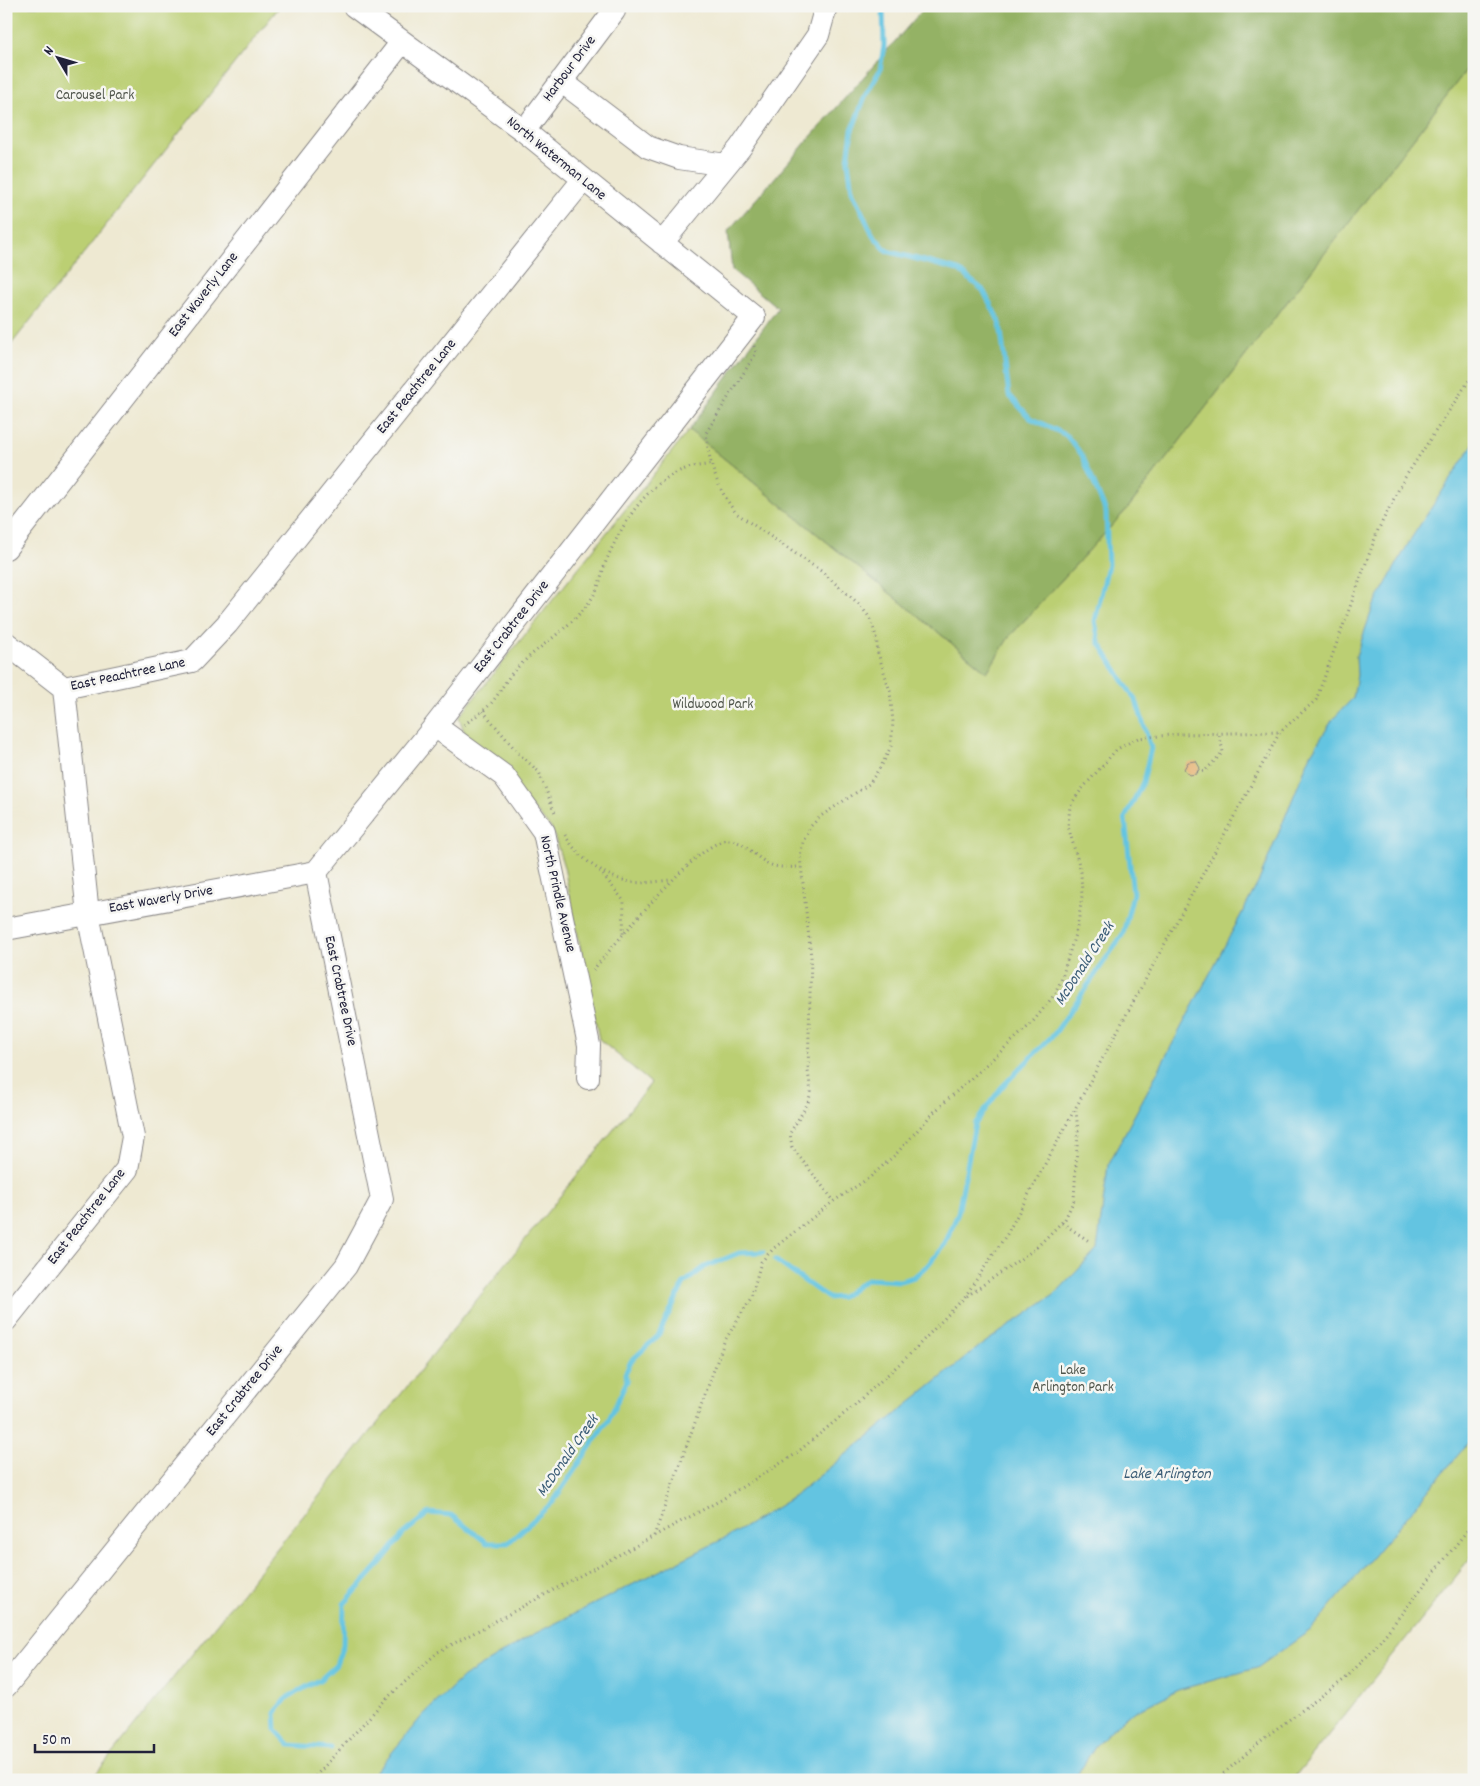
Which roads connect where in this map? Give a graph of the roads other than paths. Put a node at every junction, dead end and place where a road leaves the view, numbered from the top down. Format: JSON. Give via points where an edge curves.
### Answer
{"nodes":[{"id":1,"x":354,"y":6,"type":"edge"},
{"id":2,"x":613,"y":6,"type":"edge"},
{"id":3,"x":826,"y":6,"type":"edge"},
{"id":4,"x":402,"y":42,"type":"junction"},
{"id":5,"x":561,"y":81,"type":"junction"},
{"id":6,"x":524,"y":131,"type":"junction"},
{"id":7,"x":726,"y":165,"type":"junction"},
{"id":8,"x":583,"y":180,"type":"junction"},
{"id":9,"x":662,"y":243,"type":"junction"},
{"id":10,"x":754,"y":317,"type":"joint"},
{"id":11,"x":6,"y":548,"type":"edge"},
{"id":12,"x":6,"y":643,"type":"edge"},
{"id":13,"x":64,"y":688,"type":"junction"},
{"id":14,"x":443,"y":732,"type":"junction"},
{"id":15,"x":316,"y":872,"type":"junction"},
{"id":16,"x":88,"y":914,"type":"junction"},
{"id":17,"x":6,"y":929,"type":"edge"},
{"id":18,"x":588,"y":1078,"type":"dead end"},
{"id":19,"x":6,"y":1320,"type":"edge"},
{"id":20,"x":6,"y":1686,"type":"edge"}],
"edges":[{"from":1,"to":4,"type":"street","name":"North Waterman Lane"},
{"from":2,"to":5,"type":"street","name":"Harbour Drive","via":[[614,11]]},
{"from":3,"to":7,"type":"street","via":[[818,35]]},
{"from":4,"to":6,"type":"street","name":"North Waterman Lane"},
{"from":4,"to":11,"type":"street","name":"East Waverly Lane"},
{"from":5,"to":6,"type":"street","name":"Harbour Drive"},
{"from":5,"to":7,"type":"street","via":[[648,147],[679,158]]},
{"from":6,"to":8,"type":"street","name":"North Waterman Lane"},
{"from":7,"to":9,"type":"street"},
{"from":8,"to":9,"type":"street","name":"North Waterman Lane"},
{"from":8,"to":13,"type":"street","name":"East Peachtree Lane","via":[[227,624],[192,661]]},
{"from":9,"to":10,"type":"street","name":"North Waterman Lane"},
{"from":10,"to":14,"type":"street","name":"East Crabtree Drive"},
{"from":12,"to":13,"type":"street"},
{"from":13,"to":16,"type":"street","name":"East Peachtree Lane"},
{"from":14,"to":15,"type":"street","name":"East Crabtree Drive"},
{"from":14,"to":18,"type":"street","name":"North Prindle Avenue","via":[[504,776],[544,832],[590,1045]]},
{"from":15,"to":16,"type":"street","name":"East Waverly Drive"},
{"from":15,"to":20,"type":"street","name":"East Crabtree Drive","via":[[382,1199],[346,1266]]},
{"from":16,"to":17,"type":"street","name":"East Waverly Drive"},
{"from":16,"to":19,"type":"street","name":"East Peachtree Lane","via":[[133,1137],[127,1169]]}]}
